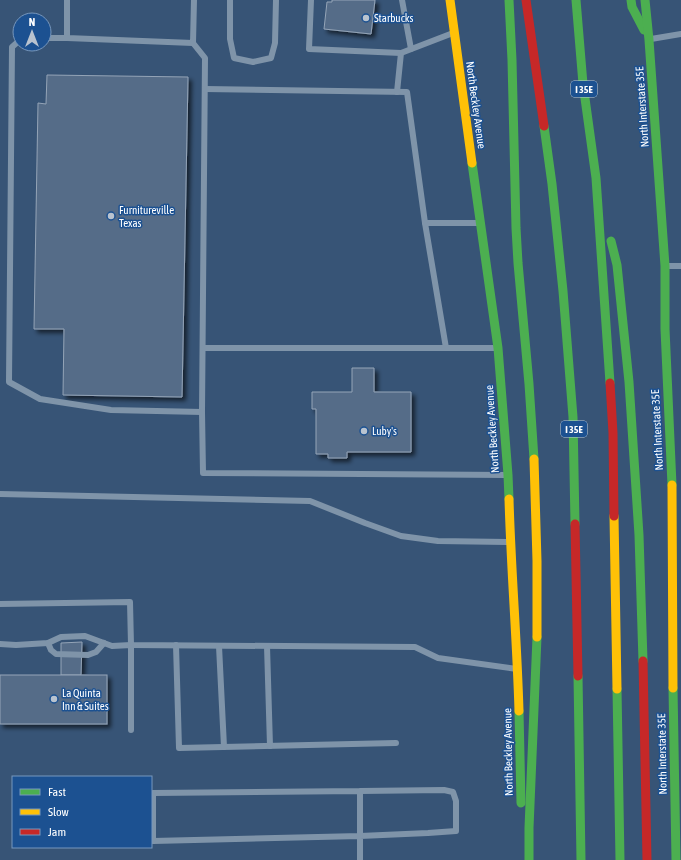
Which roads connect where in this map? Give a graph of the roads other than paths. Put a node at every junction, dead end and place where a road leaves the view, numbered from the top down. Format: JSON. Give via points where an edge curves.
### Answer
{"nodes":[{"id":1,"x":67,"y":0,"type":"edge"},
{"id":2,"x":194,"y":0,"type":"edge"},
{"id":3,"x":230,"y":0,"type":"edge"},
{"id":4,"x":276,"y":0,"type":"edge"},
{"id":5,"x":311,"y":0,"type":"edge"},
{"id":6,"x":402,"y":0,"type":"edge"},
{"id":7,"x":450,"y":0,"type":"edge"},
{"id":8,"x":509,"y":0,"type":"edge"},
{"id":9,"x":526,"y":0,"type":"edge"},
{"id":10,"x":576,"y":0,"type":"edge"},
{"id":11,"x":631,"y":0,"type":"edge"},
{"id":12,"x":645,"y":0,"type":"edge"},
{"id":13,"x":454,"y":32,"type":"junction"},
{"id":14,"x":681,"y":34,"type":"edge"},
{"id":15,"x":52,"y":38,"type":"edge"},
{"id":16,"x":67,"y":38,"type":"junction"},
{"id":17,"x":649,"y":40,"type":"junction"},
{"id":18,"x":193,"y":43,"type":"junction"},
{"id":19,"x":12,"y":47,"type":"edge"},
{"id":20,"x":411,"y":49,"type":"junction"},
{"id":21,"x":401,"y":53,"type":"junction"},
{"id":22,"x":205,"y":89,"type":"junction"},
{"id":23,"x":397,"y":92,"type":"junction"},
{"id":24,"x":596,"y":178,"type":"junction"},
{"id":25,"x":425,"y":223,"type":"junction"},
{"id":26,"x":481,"y":223,"type":"junction"},
{"id":27,"x":665,"y":266,"type":"junction"},
{"id":28,"x":681,"y":266,"type":"edge"},
{"id":29,"x":203,"y":348,"type":"junction"},
{"id":30,"x":446,"y":348,"type":"junction"},
{"id":31,"x":498,"y":348,"type":"junction"},
{"id":32,"x":202,"y":412,"type":"junction"},
{"id":33,"x":508,"y":475,"type":"junction"},
{"id":34,"x":0,"y":494,"type":"edge"},
{"id":35,"x":510,"y":542,"type":"junction"},
{"id":36,"x":0,"y":604,"type":"edge"},
{"id":37,"x":677,"y":619,"type":"edge"},
{"id":38,"x":48,"y":643,"type":"junction"},
{"id":39,"x":104,"y":643,"type":"junction"},
{"id":40,"x":0,"y":644,"type":"edge"},
{"id":41,"x":131,"y":645,"type":"junction"},
{"id":42,"x":176,"y":645,"type":"junction"},
{"id":43,"x":219,"y":646,"type":"junction"},
{"id":44,"x":267,"y":646,"type":"junction"},
{"id":45,"x":518,"y":669,"type":"junction"},
{"id":46,"x":131,"y":730,"type":"dead end"},
{"id":47,"x":396,"y":743,"type":"dead end"},
{"id":48,"x":270,"y":746,"type":"junction"},
{"id":49,"x":224,"y":747,"type":"junction"},
{"id":50,"x":360,"y":791,"type":"junction"},
{"id":51,"x":360,"y":836,"type":"junction"},
{"id":52,"x":360,"y":860,"type":"edge"},
{"id":53,"x":522,"y":860,"type":"edge"},
{"id":54,"x":529,"y":860,"type":"edge"},
{"id":55,"x":581,"y":860,"type":"edge"},
{"id":56,"x":620,"y":860,"type":"edge"},
{"id":57,"x":647,"y":860,"type":"edge"},
{"id":58,"x":676,"y":860,"type":"edge"}],
"edges":[{"from":1,"to":16,"type":"lane"},
{"from":2,"to":18,"type":"lane"},
{"from":3,"to":4,"type":"lane","via":[[230,39],[234,58],[254,62],[271,58],[275,42]]},
{"from":5,"to":21,"type":"lane","via":[[309,49]]},
{"from":6,"to":20,"type":"lane"},
{"from":7,"to":13,"type":"main road","name":"North Beckley Avenue"},
{"from":8,"to":54,"type":"main road","via":[[516,228],[535,472],[537,652]]},
{"from":9,"to":55,"type":"main road","number":"I 35E","via":[[552,184],[573,417]]},
{"from":10,"to":24,"type":"main road","number":"I 35E"},
{"from":11,"to":17,"type":"main road"},
{"from":12,"to":17,"type":"main road","name":"North Interstate 35E"},
{"from":13,"to":20,"type":"lane"},
{"from":13,"to":26,"type":"main road","name":"North Beckley Avenue"},
{"from":14,"to":17,"type":"lane"},
{"from":15,"to":16,"type":"lane"},
{"from":16,"to":18,"type":"lane"},
{"from":17,"to":27,"type":"main road","name":"North Interstate 35E"},
{"from":18,"to":22,"type":"lane","via":[[205,58]]},
{"from":19,"to":32,"type":"lane","via":[[9,382],[40,399],[111,410]]},
{"from":20,"to":21,"type":"lane"},
{"from":21,"to":23,"type":"lane"},
{"from":22,"to":23,"type":"lane"},
{"from":22,"to":29,"type":"lane"},
{"from":23,"to":25,"type":"lane","via":[[407,92]]},
{"from":24,"to":56,"type":"main road","number":"I 35E","via":[[613,433]]},
{"from":24,"to":57,"type":"main road","via":[[616,264],[629,382],[643,614]]},
{"from":25,"to":26,"type":"lane"},
{"from":25,"to":30,"type":"lane"},
{"from":26,"to":31,"type":"main road","name":"North Beckley Avenue"},
{"from":27,"to":28,"type":"lane"},
{"from":27,"to":37,"type":"main road","name":"North Interstate 35E","via":[[665,329],[674,487]]},
{"from":29,"to":30,"type":"lane"},
{"from":29,"to":32,"type":"lane"},
{"from":30,"to":31,"type":"lane"},
{"from":31,"to":33,"type":"main road","name":"North Beckley Avenue"},
{"from":32,"to":33,"type":"lane","via":[[204,473]]},
{"from":33,"to":35,"type":"main road","name":"North Beckley Avenue"},
{"from":34,"to":35,"type":"lane","via":[[310,501],[401,536]]},
{"from":35,"to":45,"type":"main road","name":"North Beckley Avenue"},
{"from":36,"to":41,"type":"lane","via":[[130,602]]},
{"from":37,"to":58,"type":"main road","name":"North Interstate 35E"},
{"from":38,"to":39,"type":"lane","via":[[60,637],[85,636]]},
{"from":38,"to":39,"type":"lane","via":[[50,650],[56,654],[88,655],[96,652]]},
{"from":38,"to":40,"type":"lane"},
{"from":39,"to":41,"type":"lane","via":[[112,646]]},
{"from":41,"to":42,"type":"lane"},
{"from":41,"to":46,"type":"lane"},
{"from":42,"to":43,"type":"lane"},
{"from":42,"to":49,"type":"lane","via":[[179,748]]},
{"from":43,"to":44,"type":"lane"},
{"from":43,"to":49,"type":"lane"},
{"from":44,"to":45,"type":"lane","via":[[415,647],[438,658]]},
{"from":44,"to":48,"type":"lane"},
{"from":45,"to":53,"type":"main road","name":"North Beckley Avenue"},
{"from":47,"to":48,"type":"lane"},
{"from":48,"to":49,"type":"lane"},
{"from":50,"to":51,"type":"lane"},
{"from":50,"to":51,"type":"lane","via":[[444,790],[453,792],[456,801],[456,831]]},
{"from":50,"to":51,"type":"lane","via":[[153,793],[153,841]]},
{"from":51,"to":52,"type":"lane"}]}
